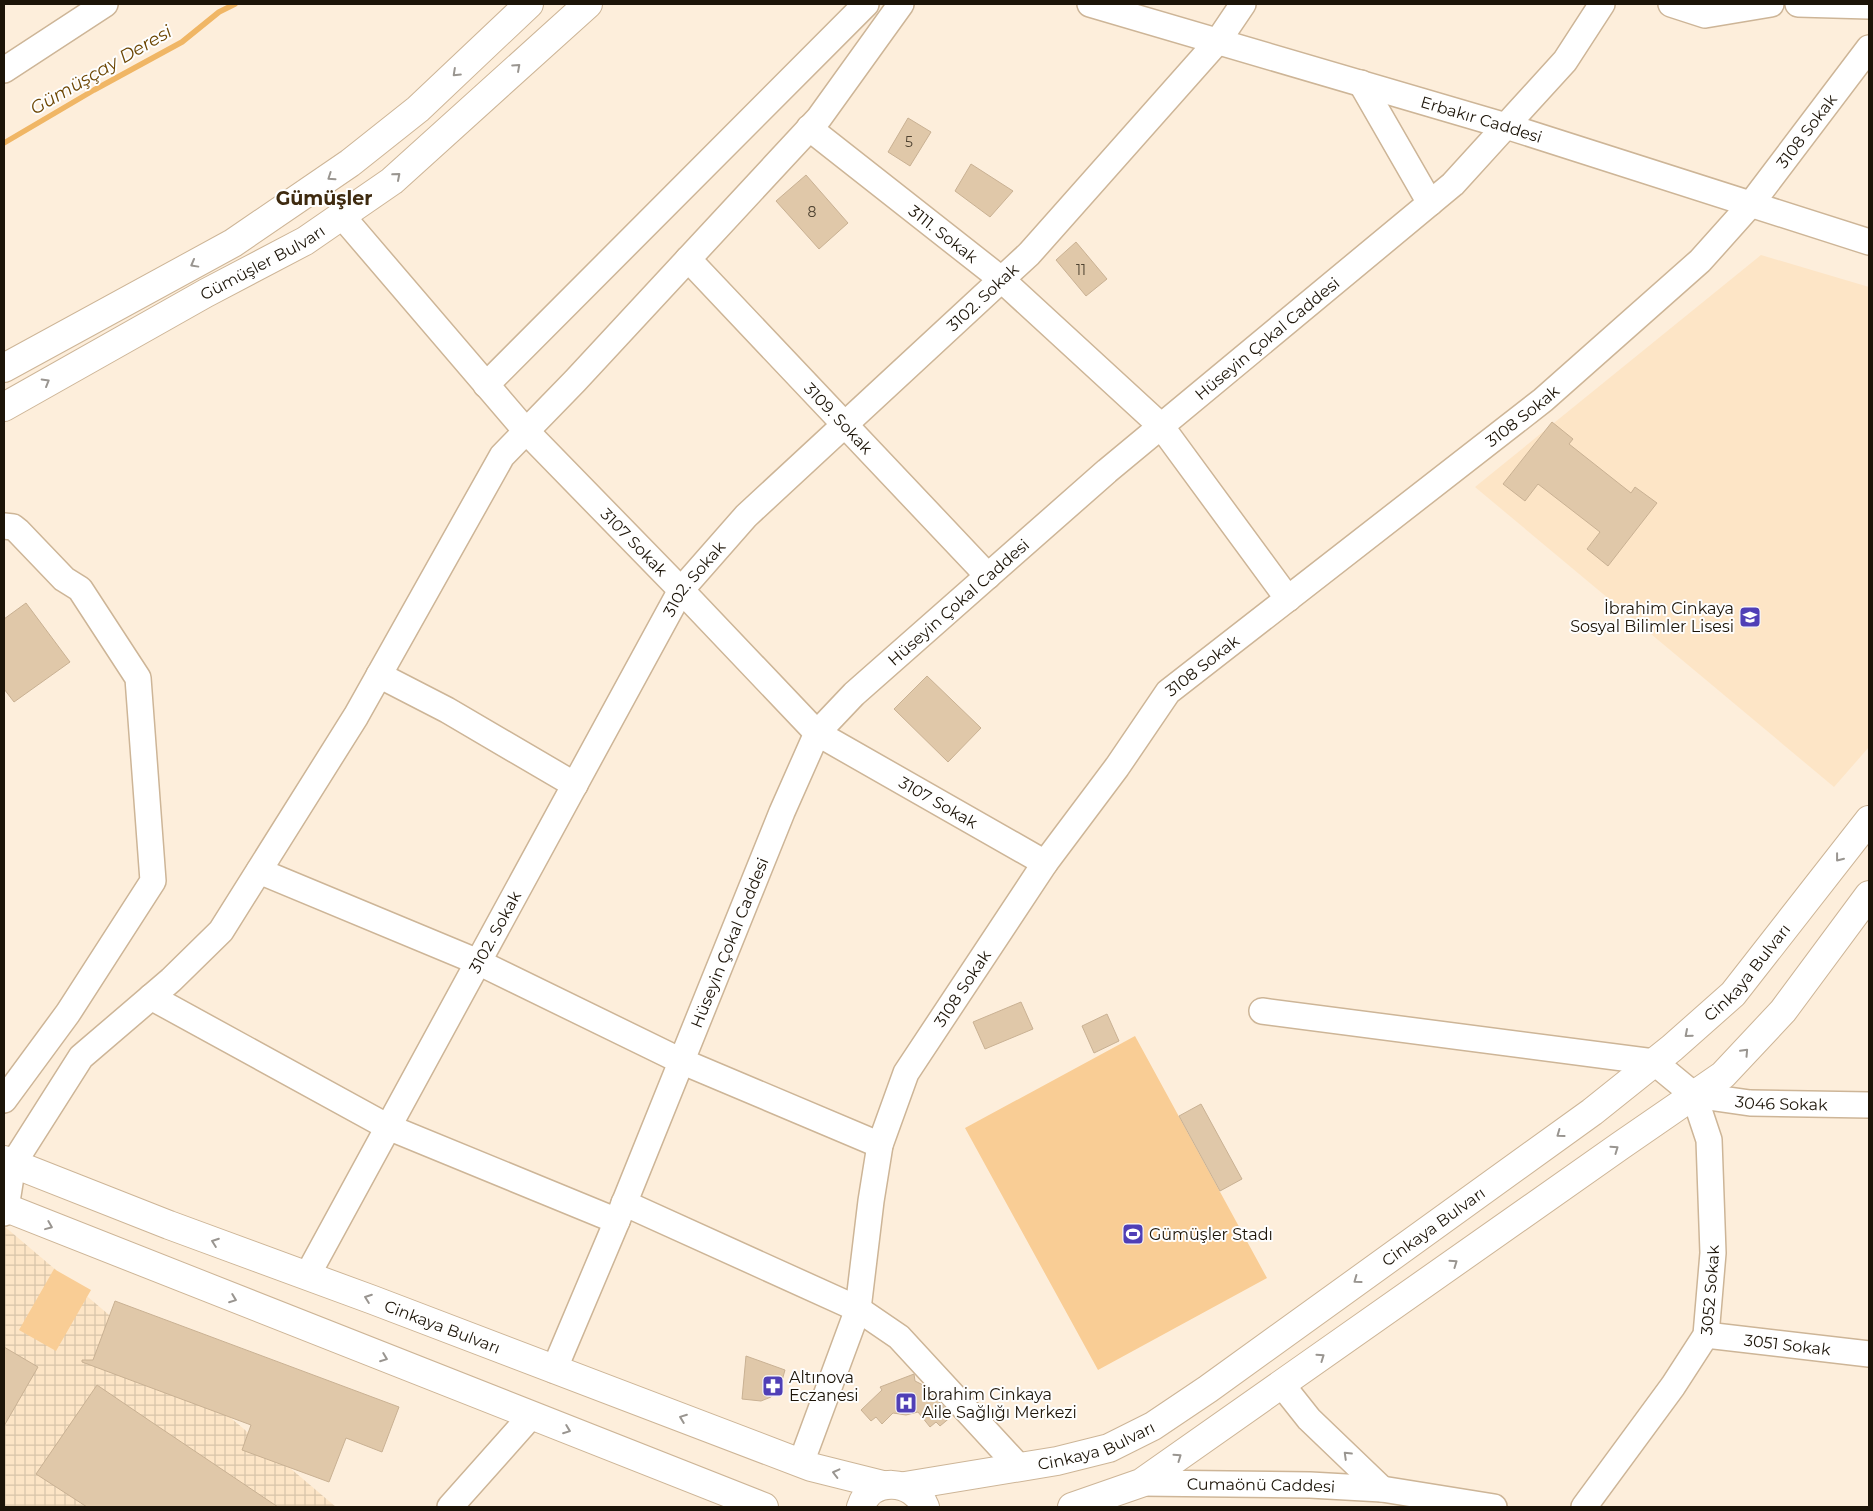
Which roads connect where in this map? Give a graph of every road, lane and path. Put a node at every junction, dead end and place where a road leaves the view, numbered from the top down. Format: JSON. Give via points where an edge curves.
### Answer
{"nodes":[{"id":1,"x":105,"y":4,"type":"edge"},
{"id":2,"x":529,"y":4,"type":"edge"},
{"id":3,"x":588,"y":4,"type":"edge"},
{"id":4,"x":901,"y":4,"type":"edge"},
{"id":5,"x":1090,"y":4,"type":"edge"},
{"id":6,"x":1244,"y":4,"type":"edge"},
{"id":7,"x":1602,"y":4,"type":"edge"},
{"id":8,"x":1671,"y":4,"type":"edge"},
{"id":9,"x":1771,"y":4,"type":"edge"},
{"id":10,"x":1798,"y":4,"type":"edge"},
{"id":11,"x":1869,"y":6,"type":"edge"},
{"id":12,"x":857,"y":8,"type":"edge"},
{"id":13,"x":1218,"y":41,"type":"junction"},
{"id":14,"x":1869,"y":48,"type":"edge"},
{"id":15,"x":4,"y":70,"type":"edge"},
{"id":16,"x":1361,"y":83,"type":"junction"},
{"id":17,"x":1506,"y":126,"type":"junction"},
{"id":18,"x":810,"y":128,"type":"junction"},
{"id":19,"x":1430,"y":203,"type":"junction"},
{"id":20,"x":1751,"y":204,"type":"junction"},
{"id":21,"x":342,"y":216,"type":"junction"},
{"id":22,"x":1869,"y":242,"type":"edge"},
{"id":23,"x":688,"y":259,"type":"junction"},
{"id":24,"x":1001,"y":279,"type":"junction"},
{"id":25,"x":4,"y":368,"type":"edge"},
{"id":26,"x":486,"y":385,"type":"junction"},
{"id":27,"x":4,"y":406,"type":"edge"},
{"id":28,"x":845,"y":424,"type":"junction"},
{"id":29,"x":1161,"y":426,"type":"junction"},
{"id":30,"x":526,"y":431,"type":"junction"},
{"id":31,"x":4,"y":526,"type":"edge"},
{"id":32,"x":988,"y":576,"type":"junction"},
{"id":33,"x":682,"y":590,"type":"junction"},
{"id":34,"x":1288,"y":599,"type":"junction"},
{"id":35,"x":379,"y":675,"type":"junction"},
{"id":36,"x":816,"y":733,"type":"junction"},
{"id":37,"x":575,"y":785,"type":"junction"},
{"id":38,"x":1869,"y":820,"type":"edge"},
{"id":39,"x":1045,"y":863,"type":"junction"},
{"id":40,"x":259,"y":871,"type":"junction"},
{"id":41,"x":1869,"y":895,"type":"edge"},
{"id":42,"x":478,"y":962,"type":"junction"},
{"id":43,"x":151,"y":998,"type":"junction"},
{"id":44,"x":1262,"y":1011,"type":"dead end"},
{"id":45,"x":682,"y":1061,"type":"junction"},
{"id":46,"x":1654,"y":1062,"type":"junction"},
{"id":47,"x":1694,"y":1095,"type":"junction"},
{"id":48,"x":4,"y":1100,"type":"edge"},
{"id":49,"x":1869,"y":1106,"type":"edge"},
{"id":50,"x":388,"y":1127,"type":"junction"},
{"id":51,"x":880,"y":1144,"type":"junction"},
{"id":52,"x":8,"y":1162,"type":"edge"},
{"id":53,"x":5,"y":1210,"type":"edge"},
{"id":54,"x":620,"y":1212,"type":"junction"},
{"id":55,"x":307,"y":1276,"type":"junction"},
{"id":56,"x":858,"y":1309,"type":"junction"},
{"id":57,"x":1706,"y":1336,"type":"junction"},
{"id":58,"x":1869,"y":1354,"type":"edge"},
{"id":59,"x":554,"y":1370,"type":"junction"},
{"id":60,"x":1282,"y":1385,"type":"junction"},
{"id":61,"x":531,"y":1416,"type":"junction"},
{"id":62,"x":800,"y":1463,"type":"junction"},
{"id":63,"x":1019,"y":1467,"type":"junction"},
{"id":64,"x":1141,"y":1483,"type":"junction"},
{"id":65,"x":894,"y":1486,"type":"junction"},
{"id":66,"x":1382,"y":1489,"type":"junction"},
{"id":67,"x":450,"y":1507,"type":"edge"},
{"id":68,"x":764,"y":1507,"type":"edge"},
{"id":69,"x":861,"y":1507,"type":"edge"},
{"id":70,"x":925,"y":1507,"type":"edge"},
{"id":71,"x":1072,"y":1507,"type":"edge"},
{"id":72,"x":1366,"y":1507,"type":"edge"},
{"id":73,"x":1494,"y":1507,"type":"edge"},
{"id":74,"x":1584,"y":1507,"type":"edge"}],
"edges":[{"from":1,"to":15,"type":"street"},
{"from":2,"to":25,"type":"main road","name":"Gümüşler Bulvarı","one_way":true,"via":[[418,109],[350,163],[232,243]]},
{"from":21,"to":3,"type":"main road","name":"Gümüşler Bulvarı","one_way":true,"via":[[392,181]]},
{"from":4,"to":18,"type":"street"},
{"from":5,"to":13,"type":"street","name":"Erbakır Caddesi"},
{"from":6,"to":13,"type":"street","name":"3102. Sokak"},
{"from":7,"to":17,"type":"street","name":"Hüseyin Çokal Caddesi","via":[[1565,61]]},
{"from":8,"to":9,"type":"street","via":[[1705,15]]},
{"from":10,"to":11,"type":"street"},
{"from":12,"to":26,"type":"street"},
{"from":13,"to":16,"type":"street","name":"Erbakır Caddesi"},
{"from":13,"to":24,"type":"street","name":"3102. Sokak","via":[[1029,254]]},
{"from":14,"to":20,"type":"street","name":"3108 Sokak"},
{"from":16,"to":17,"type":"street","name":"Erbakır Caddesi"},
{"from":16,"to":19,"type":"street"},
{"from":17,"to":19,"type":"street","name":"Hüseyin Çokal Caddesi","via":[[1453,184]]},
{"from":17,"to":20,"type":"street","name":"Erbakır Caddesi"},
{"from":18,"to":23,"type":"street"},
{"from":18,"to":24,"type":"street","name":"3111. Sokak"},
{"from":19,"to":29,"type":"street","name":"Hüseyin Çokal Caddesi"},
{"from":20,"to":22,"type":"street","name":"Erbakır Caddesi"},
{"from":20,"to":34,"type":"street","name":"3108 Sokak","via":[[1700,261],[1543,400]]},
{"from":21,"to":26,"type":"street","name":"3107 Sokak"},
{"from":27,"to":21,"type":"main road","name":"Gümüşler Bulvarı","one_way":true,"via":[[305,241]]},
{"from":23,"to":28,"type":"street","name":"3109. Sokak"},
{"from":23,"to":30,"type":"street"},
{"from":24,"to":28,"type":"street","name":"3102. Sokak"},
{"from":24,"to":29,"type":"street","name":"3111. Sokak"},
{"from":26,"to":30,"type":"street","name":"3107 Sokak"},
{"from":28,"to":32,"type":"street","name":"3109. Sokak"},
{"from":28,"to":33,"type":"street","name":"3102. Sokak","via":[[746,516]]},
{"from":29,"to":32,"type":"street","name":"Hüseyin Çokal Caddesi"},
{"from":29,"to":34,"type":"street","name":"3111. Sokak"},
{"from":30,"to":33,"type":"street","name":"3107 Sokak"},
{"from":30,"to":35,"type":"street","via":[[502,456]]},
{"from":31,"to":48,"type":"street","via":[[18,531],[64,579],[80,589],[138,678],[153,880],[68,1013]]},
{"from":32,"to":36,"type":"street","name":"Hüseyin Çokal Caddesi","via":[[854,694]]},
{"from":33,"to":36,"type":"street","name":"3107 Sokak"},
{"from":33,"to":37,"type":"street","name":"3102. Sokak"},
{"from":34,"to":39,"type":"street","name":"3108 Sokak","via":[[1168,692]]},
{"from":35,"to":37,"type":"street","via":[[447,710]]},
{"from":35,"to":40,"type":"street"},
{"from":36,"to":39,"type":"street","name":"3107 Sokak"},
{"from":36,"to":45,"type":"street","name":"Hüseyin Çokal Caddesi"},
{"from":37,"to":42,"type":"street","name":"3102. Sokak"},
{"from":38,"to":46,"type":"main road","name":"Cinkaya Bulvarı","one_way":true,"via":[[1733,994]]},
{"from":39,"to":51,"type":"street","name":"3108 Sokak","via":[[906,1073]]},
{"from":40,"to":42,"type":"street"},
{"from":40,"to":43,"type":"street","via":[[221,931]]},
{"from":47,"to":41,"type":"main road","one_way":true,"via":[[1724,1075],[1783,1011]]},
{"from":42,"to":45,"type":"street"},
{"from":42,"to":50,"type":"street","name":"3102. Sokak"},
{"from":43,"to":50,"type":"street"},
{"from":43,"to":52,"type":"street","via":[[81,1057]]},
{"from":44,"to":46,"type":"street"},
{"from":45,"to":51,"type":"street"},
{"from":45,"to":54,"type":"street","name":"Hüseyin Çokal Caddesi"},
{"from":46,"to":47,"type":"street"},
{"from":46,"to":63,"type":"main road","name":"Cinkaya Bulvarı","one_way":true,"via":[[1592,1112],[1153,1426],[1109,1448]]},
{"from":47,"to":49,"type":"street","name":"3046 Sokak","via":[[1750,1103]]},
{"from":47,"to":57,"type":"street","name":"3052 Sokak","via":[[1709,1140],[1713,1253]]},
{"from":60,"to":47,"type":"main road","one_way":true},
{"from":50,"to":54,"type":"street"},
{"from":50,"to":55,"type":"street","name":"3102. Sokak"},
{"from":51,"to":56,"type":"street","name":"3108 Sokak"},
{"from":52,"to":53,"type":"street"},
{"from":55,"to":52,"type":"main road","name":"Cinkaya Bulvarı","one_way":true},
{"from":53,"to":61,"type":"main road","one_way":true},
{"from":54,"to":56,"type":"street"},
{"from":54,"to":59,"type":"street","name":"Hüseyin Çokal Caddesi"},
{"from":59,"to":55,"type":"main road","name":"Cinkaya Bulvarı","one_way":true},
{"from":56,"to":62,"type":"street","name":"3108 Sokak"},
{"from":56,"to":63,"type":"street","via":[[899,1337]]},
{"from":57,"to":58,"type":"street","name":"3051 Sokak"},
{"from":57,"to":74,"type":"street","name":"3052 Sokak"},
{"from":62,"to":59,"type":"main road","name":"Cinkaya Bulvarı","one_way":true},
{"from":64,"to":60,"type":"main road","one_way":true},
{"from":66,"to":60,"type":"street","name":"Cumaönü Caddesi","one_way":true,"via":[[1309,1419]]},
{"from":61,"to":67,"type":"street"},
{"from":61,"to":68,"type":"main road","one_way":true},
{"from":65,"to":62,"type":"main road","name":"Cinkaya Bulvarı","one_way":true},
{"from":63,"to":65,"type":"main road","name":"Cinkaya Bulvarı"},
{"from":64,"to":66,"type":"street","name":"Cumaönü Caddesi"},
{"from":64,"to":71,"type":"main road"},
{"from":65,"to":69,"type":"main road","via":[[874,1489]]},
{"from":65,"to":70,"type":"main road","via":[[915,1492]]},
{"from":66,"to":72,"type":"street"},
{"from":66,"to":73,"type":"street","name":"Cumaönü Caddesi"}]}
